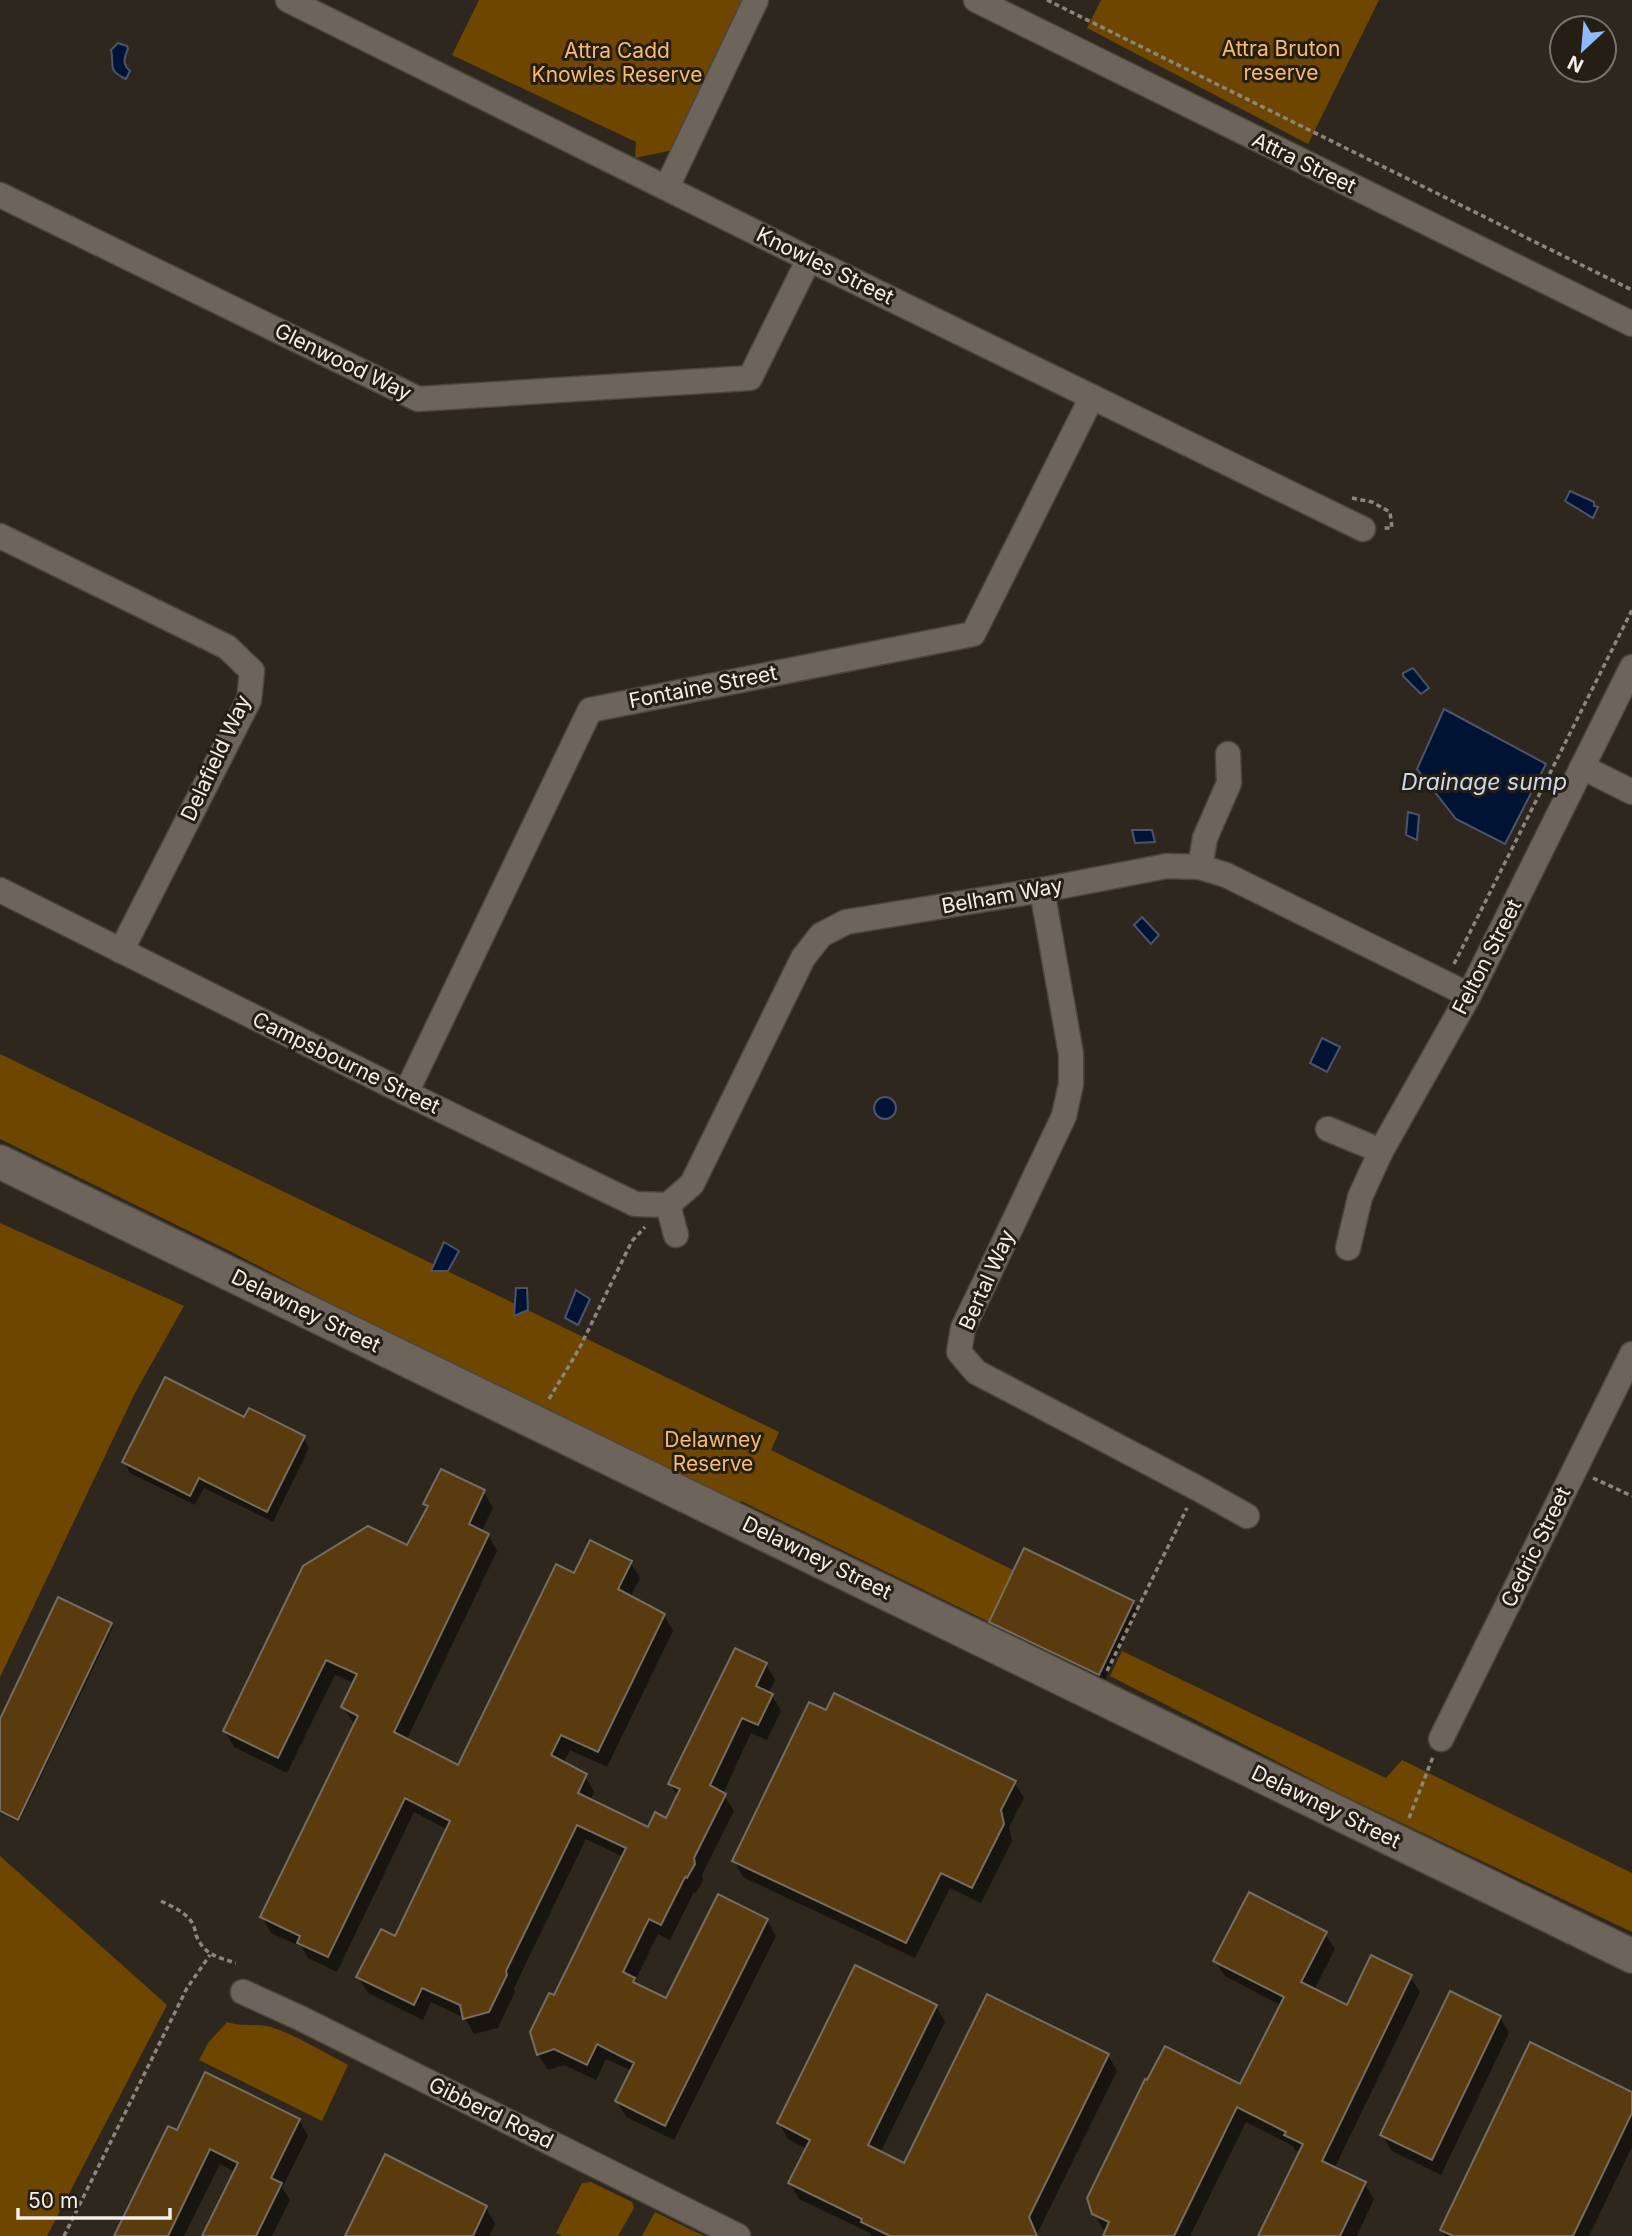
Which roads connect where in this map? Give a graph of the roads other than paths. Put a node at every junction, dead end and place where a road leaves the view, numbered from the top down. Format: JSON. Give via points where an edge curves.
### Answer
{"nodes":[{"id":1,"x":288,"y":0,"type":"edge"},
{"id":2,"x":756,"y":0,"type":"edge"},
{"id":3,"x":976,"y":0,"type":"edge"},
{"id":4,"x":667,"y":187,"type":"junction"},
{"id":5,"x":0,"y":195,"type":"edge"},
{"id":6,"x":809,"y":259,"type":"junction"},
{"id":7,"x":1632,"y":324,"type":"edge"},
{"id":8,"x":1092,"y":397,"type":"junction"},
{"id":9,"x":1363,"y":528,"type":"dead end"},
{"id":10,"x":0,"y":536,"type":"edge"},
{"id":11,"x":1632,"y":667,"type":"edge"},
{"id":12,"x":1228,"y":754,"type":"dead end"},
{"id":13,"x":1582,"y":767,"type":"junction"},
{"id":14,"x":1632,"y":792,"type":"edge"},
{"id":15,"x":1200,"y":867,"type":"junction"},
{"id":16,"x":0,"y":890,"type":"edge"},
{"id":17,"x":1042,"y":890,"type":"junction"},
{"id":18,"x":121,"y":951,"type":"junction"},
{"id":19,"x":1469,"y":995,"type":"junction"},
{"id":20,"x":406,"y":1093,"type":"junction"},
{"id":21,"x":1328,"y":1129,"type":"dead end"},
{"id":22,"x":1381,"y":1151,"type":"junction"},
{"id":23,"x":0,"y":1162,"type":"edge"},
{"id":24,"x":660,"y":1205,"type":"junction"},
{"id":25,"x":676,"y":1235,"type":"dead end"},
{"id":26,"x":1348,"y":1248,"type":"dead end"},
{"id":27,"x":1632,"y":1354,"type":"edge"},
{"id":28,"x":1247,"y":1516,"type":"dead end"},
{"id":29,"x":1441,"y":1739,"type":"road end"},
{"id":30,"x":1632,"y":1956,"type":"edge"},
{"id":31,"x":243,"y":1992,"type":"dead end"},
{"id":32,"x":738,"y":2236,"type":"edge"}],
"edges":[{"from":1,"to":4,"type":"street","name":"Knowles Street"},
{"from":2,"to":4,"type":"street"},
{"from":3,"to":7,"type":"street","name":"Attra Street"},
{"from":4,"to":6,"type":"street","name":"Knowles Street"},
{"from":5,"to":6,"type":"street","name":"Glenwood Way","via":[[418,399],[750,377]]},
{"from":6,"to":8,"type":"street","name":"Knowles Street"},
{"from":8,"to":9,"type":"street","name":"Knowles Street"},
{"from":8,"to":20,"type":"street","name":"Fontaine Street","via":[[974,634],[590,710]]},
{"from":10,"to":18,"type":"street","name":"Delafield Way","via":[[227,647],[252,671],[249,701]]},
{"from":11,"to":13,"type":"street","name":"Felton Street"},
{"from":12,"to":15,"type":"street","via":[[1229,783],[1205,838]]},
{"from":13,"to":14,"type":"street"},
{"from":13,"to":19,"type":"street","name":"Felton Street"},
{"from":15,"to":17,"type":"street","name":"Belham Way","via":[[1167,866]]},
{"from":15,"to":19,"type":"street","name":"Belham Way","via":[[1226,875]]},
{"from":16,"to":18,"type":"street","name":"Campsbourne Street"},
{"from":17,"to":24,"type":"street","name":"Belham Way","via":[[846,922],[821,934],[803,958],[692,1184]]},
{"from":17,"to":28,"type":"street","name":"Bertal Way","via":[[1071,1054],[1071,1084],[1064,1116],[963,1328],[959,1352],[976,1372]]},
{"from":18,"to":20,"type":"street","name":"Campsbourne Street"},
{"from":19,"to":22,"type":"street","name":"Felton Street"},
{"from":20,"to":24,"type":"street","name":"Campsbourne Street","via":[[635,1204]]},
{"from":21,"to":22,"type":"street"},
{"from":22,"to":26,"type":"street","name":"Felton Street","via":[[1360,1197]]},
{"from":23,"to":30,"type":"street","name":"Delawney Street"},
{"from":24,"to":25,"type":"street"},
{"from":27,"to":29,"type":"street","name":"Cedric Street"},
{"from":31,"to":32,"type":"street","name":"Gibberd Road"}]}
